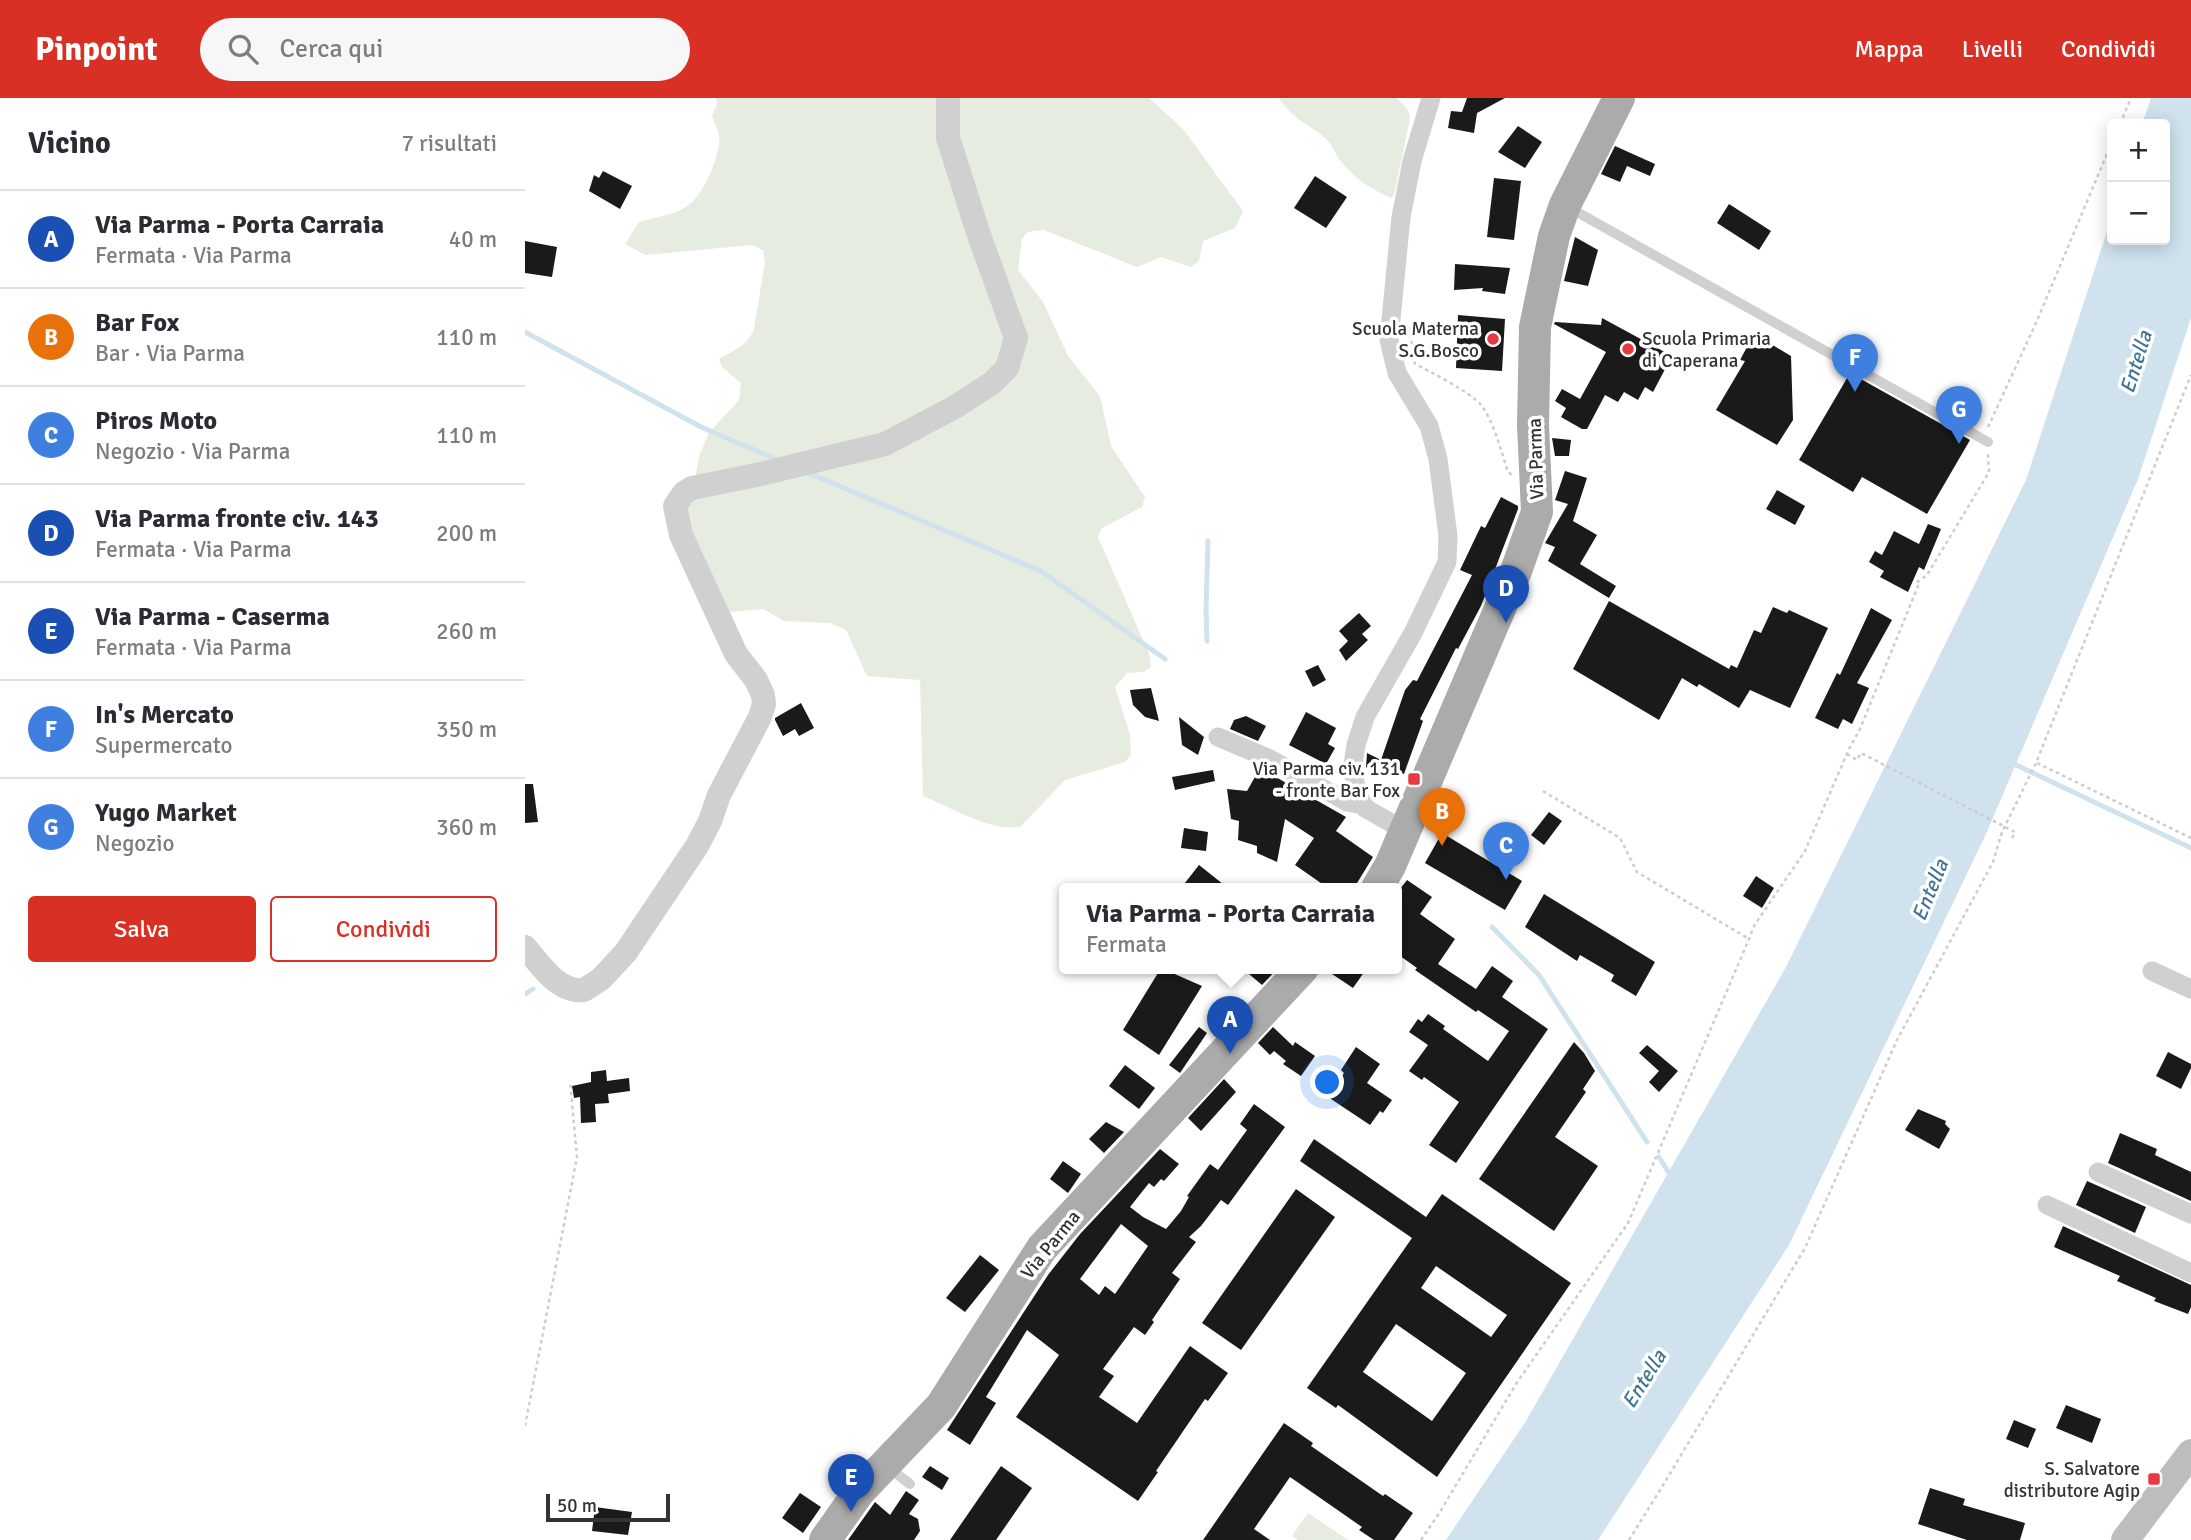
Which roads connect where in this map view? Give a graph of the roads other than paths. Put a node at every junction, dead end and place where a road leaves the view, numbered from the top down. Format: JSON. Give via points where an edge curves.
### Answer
{"nodes":[{"id":1,"x":948,"y":98,"type":"edge"},
{"id":2,"x":1431,"y":98,"type":"edge"},
{"id":3,"x":1619,"y":98,"type":"edge"},
{"id":4,"x":1565,"y":205,"type":"junction"},
{"id":5,"x":1987,"y":442,"type":"road end"},
{"id":6,"x":1218,"y":737,"type":"dead end"},
{"id":7,"x":1363,"y":805,"type":"junction"},
{"id":8,"x":1405,"y":831,"type":"junction"},
{"id":9,"x":1380,"y":883,"type":"edge"},
{"id":10,"x":525,"y":947,"type":"edge"},
{"id":11,"x":2152,"y":971,"type":"dead end"},
{"id":12,"x":1297,"y":974,"type":"edge"},
{"id":13,"x":2191,"y":989,"type":"edge"},
{"id":14,"x":2098,"y":1171,"type":"dead end"},
{"id":15,"x":2047,"y":1205,"type":"dead end"},
{"id":16,"x":2191,"y":1214,"type":"edge"},
{"id":17,"x":2191,"y":1273,"type":"edge"},
{"id":18,"x":2191,"y":1453,"type":"edge"},
{"id":19,"x":825,"y":1540,"type":"edge"},
{"id":20,"x":2125,"y":1540,"type":"edge"}],
"edges":[{"from":1,"to":10,"type":"street","via":[[948,138],[1016,338],[1007,368],[955,407],[885,444],[684,493],[675,506],[681,535],[736,654],[757,680],[764,704],[760,717],[697,846],[626,952],[601,979],[584,990],[566,989]]},
{"from":2,"to":7,"type":"street","via":[[1401,217],[1389,340],[1397,373],[1429,426],[1438,458],[1447,562],[1365,717],[1353,764]]},
{"from":3,"to":4,"type":"main road","name":"Via Parma"},
{"from":4,"to":5,"type":"lane"},
{"from":4,"to":8,"type":"main road","name":"Via Parma","via":[[1535,327],[1537,512]]},
{"from":6,"to":7,"type":"street","via":[[1270,759],[1347,802]]},
{"from":7,"to":8,"type":"street"},
{"from":8,"to":9,"type":"main road","name":"Via Parma"},
{"from":11,"to":13,"type":"street"},
{"from":12,"to":19,"type":"main road","name":"Via Parma","via":[[1042,1248],[898,1475],[859,1492]]},
{"from":14,"to":16,"type":"street"},
{"from":15,"to":17,"type":"street"},
{"from":18,"to":20,"type":"main road"}]}
